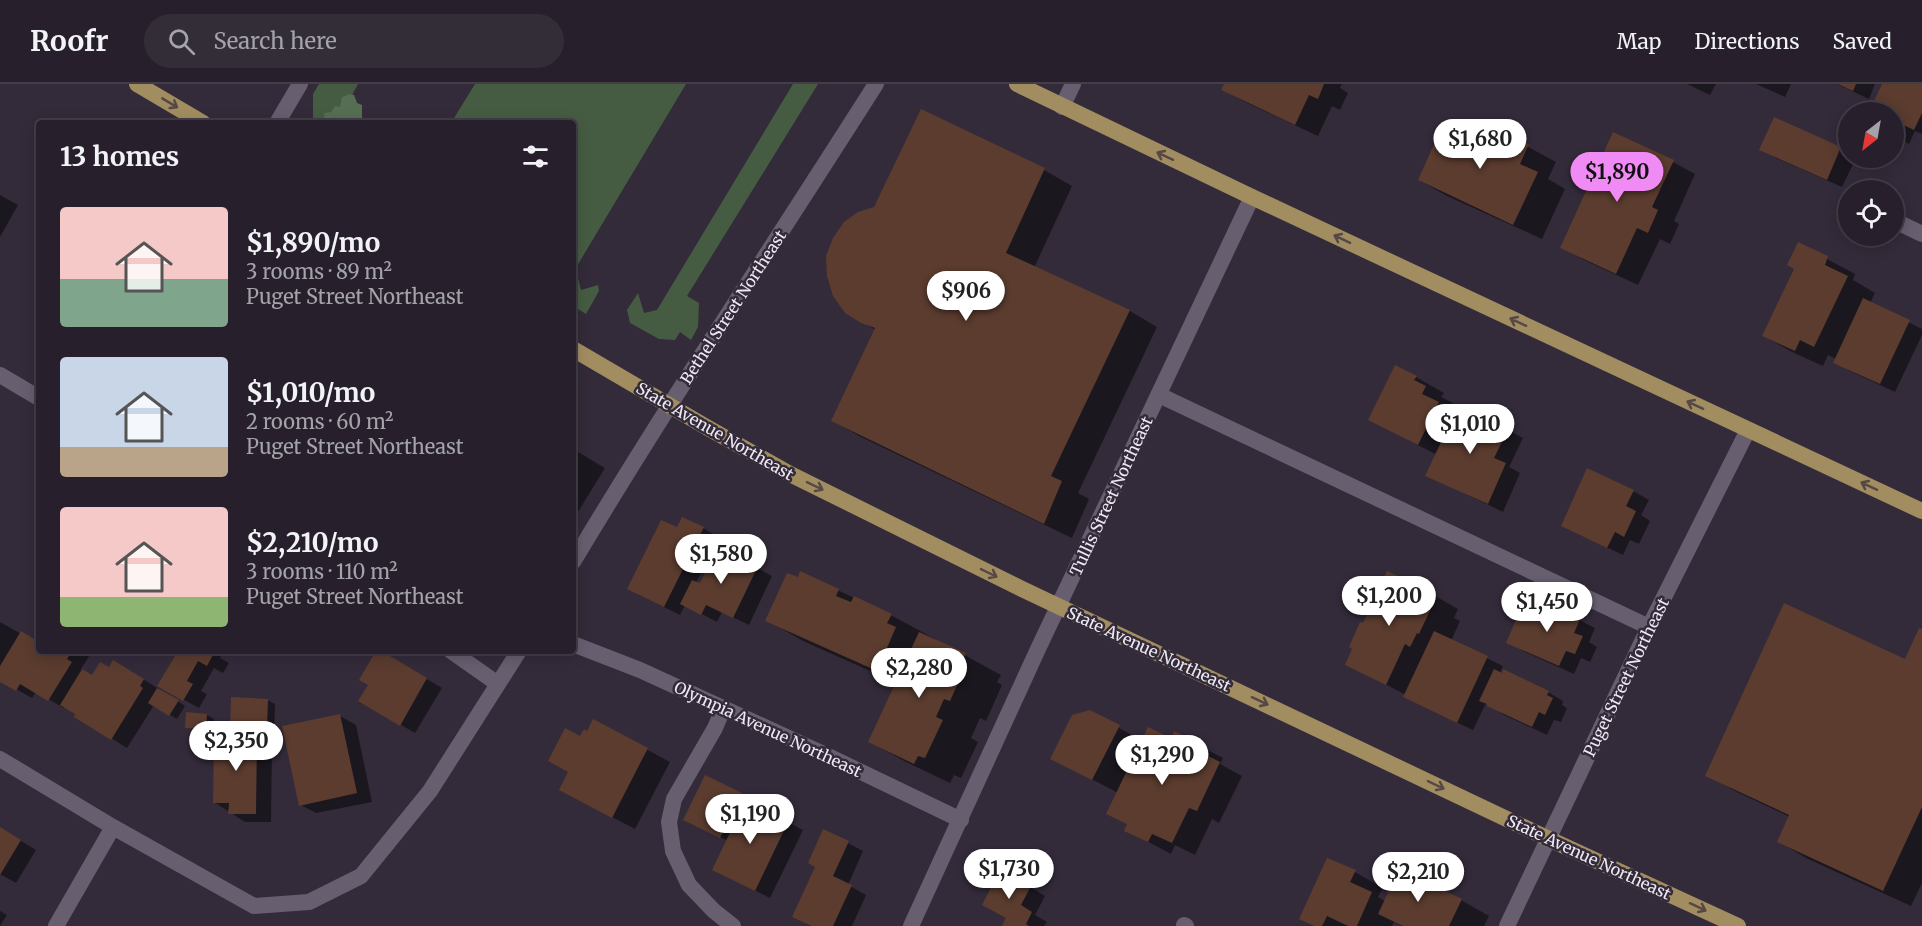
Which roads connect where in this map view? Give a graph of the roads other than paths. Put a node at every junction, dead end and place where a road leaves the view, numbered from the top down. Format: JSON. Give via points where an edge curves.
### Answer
{"nodes":[{"id":1,"x":137,"y":84,"type":"edge"},
{"id":2,"x":300,"y":84,"type":"edge"},
{"id":3,"x":876,"y":84,"type":"edge"},
{"id":4,"x":1017,"y":84,"type":"edge"},
{"id":5,"x":1073,"y":84,"type":"edge"},
{"id":6,"x":1062,"y":106,"type":"junction"},
{"id":7,"x":198,"y":120,"type":"edge"},
{"id":8,"x":279,"y":120,"type":"edge"},
{"id":9,"x":1251,"y":197,"type":"junction"},
{"id":10,"x":1904,"y":225,"type":"edge"},
{"id":11,"x":1922,"y":234,"type":"edge"},
{"id":12,"x":576,"y":351,"type":"edge"},
{"id":13,"x":0,"y":375,"type":"edge"},
{"id":14,"x":1159,"y":395,"type":"junction"},
{"id":15,"x":36,"y":396,"type":"edge"},
{"id":16,"x":669,"y":405,"type":"junction"},
{"id":17,"x":1748,"y":430,"type":"junction"},
{"id":18,"x":1922,"y":511,"type":"edge"},
{"id":19,"x":576,"y":557,"type":"edge"},
{"id":20,"x":1059,"y":606,"type":"junction"},
{"id":21,"x":1649,"y":627,"type":"junction"},
{"id":22,"x":576,"y":645,"type":"edge"},
{"id":23,"x":455,"y":654,"type":"edge"},
{"id":24,"x":517,"y":654,"type":"edge"},
{"id":25,"x":498,"y":684,"type":"junction"},
{"id":26,"x":723,"y":709,"type":"junction"},
{"id":27,"x":0,"y":759,"type":"edge"},
{"id":28,"x":961,"y":820,"type":"junction"},
{"id":29,"x":113,"y":827,"type":"junction"},
{"id":30,"x":1549,"y":839,"type":"junction"},
{"id":31,"x":56,"y":926,"type":"edge"},
{"id":32,"x":733,"y":926,"type":"edge"},
{"id":33,"x":911,"y":926,"type":"edge"},
{"id":34,"x":1507,"y":926,"type":"edge"},
{"id":35,"x":1738,"y":926,"type":"edge"}],
"edges":[{"from":1,"to":7,"type":"main road","one_way":true},
{"from":2,"to":8,"type":"street"},
{"from":3,"to":16,"type":"street","name":"Bethel Street Northeast"},
{"from":4,"to":6,"type":"main road"},
{"from":5,"to":6,"type":"street"},
{"from":9,"to":6,"type":"main road","one_way":true},
{"from":9,"to":14,"type":"street","name":"Tullis Street Northeast"},
{"from":17,"to":9,"type":"main road","one_way":true},
{"from":10,"to":11,"type":"street"},
{"from":12,"to":16,"type":"main road","name":"State Avenue Northeast"},
{"from":13,"to":15,"type":"street"},
{"from":14,"to":20,"type":"street","name":"Tullis Street Northeast"},
{"from":14,"to":21,"type":"street"},
{"from":16,"to":19,"type":"street","name":"Bethel Street Northeast"},
{"from":16,"to":20,"type":"main road","name":"State Avenue Northeast","one_way":true,"via":[[790,474]]},
{"from":18,"to":17,"type":"main road","one_way":true},
{"from":17,"to":21,"type":"street","name":"Puget Street Northeast"},
{"from":20,"to":28,"type":"street","name":"Tullis Street Northeast"},
{"from":20,"to":30,"type":"main road","name":"State Avenue Northeast","one_way":true},
{"from":21,"to":30,"type":"street","name":"Puget Street Northeast"},
{"from":22,"to":26,"type":"street","name":"Olympia Avenue Northeast"},
{"from":23,"to":25,"type":"street"},
{"from":24,"to":25,"type":"street"},
{"from":25,"to":29,"type":"street","via":[[430,792],[361,876],[309,902],[254,906]]},
{"from":26,"to":28,"type":"street","name":"Olympia Avenue Northeast"},
{"from":26,"to":32,"type":"street","via":[[674,799],[669,822],[673,851],[689,885]]},
{"from":27,"to":29,"type":"street"},
{"from":28,"to":33,"type":"street","name":"Tullis Street Northeast"},
{"from":29,"to":31,"type":"street"},
{"from":30,"to":34,"type":"street","name":"Puget Street Northeast"},
{"from":30,"to":35,"type":"main road","name":"State Avenue Northeast","one_way":true}]}
